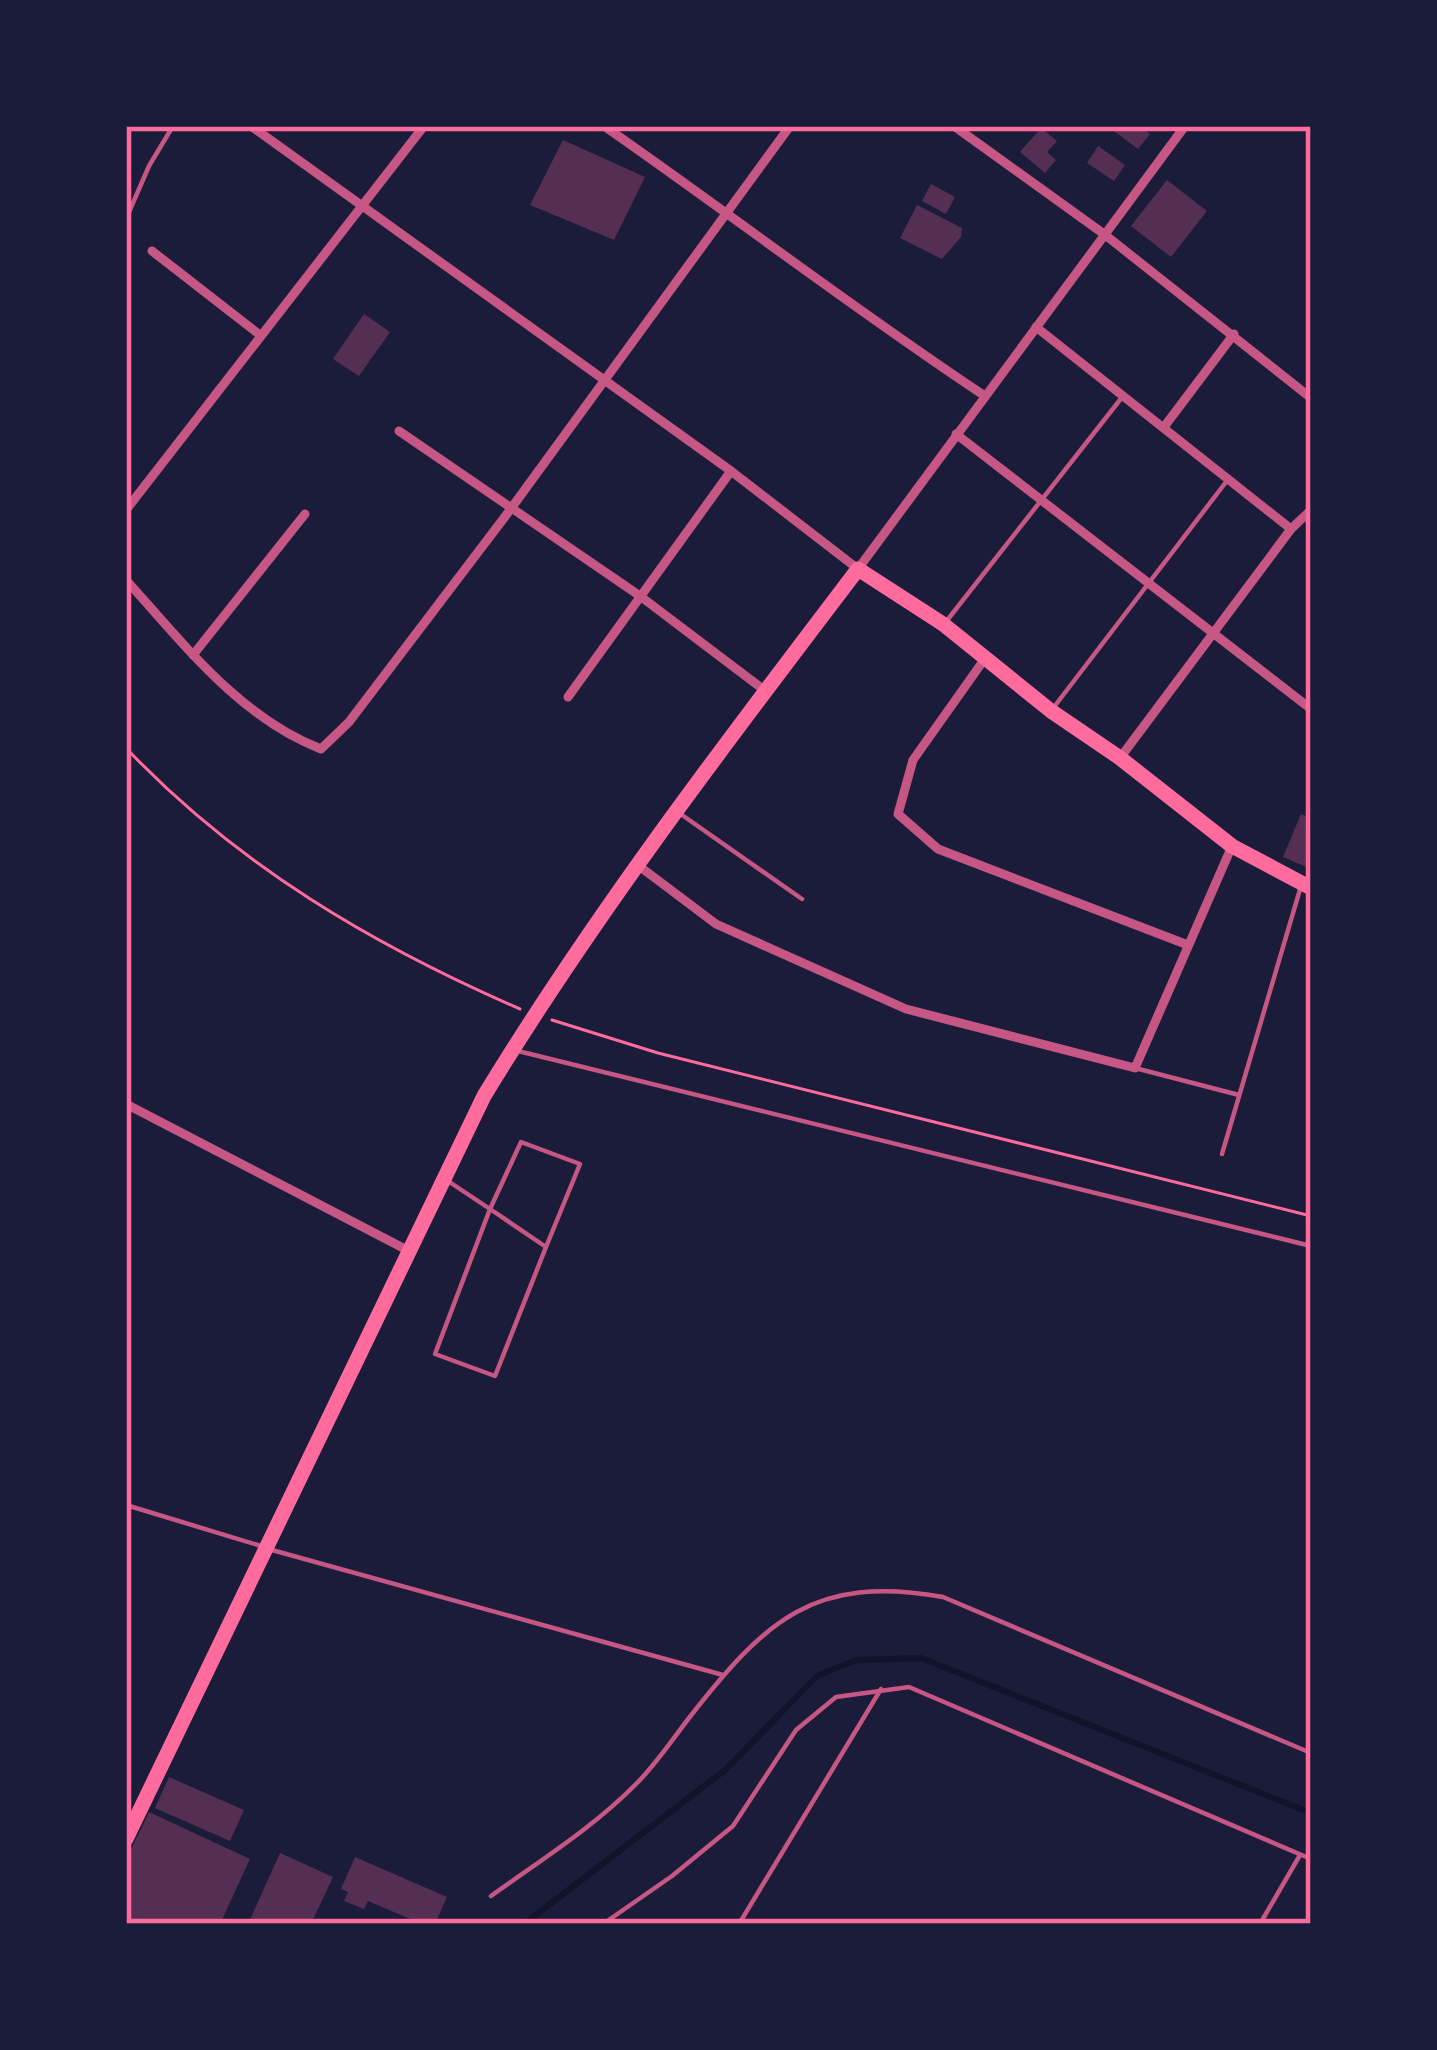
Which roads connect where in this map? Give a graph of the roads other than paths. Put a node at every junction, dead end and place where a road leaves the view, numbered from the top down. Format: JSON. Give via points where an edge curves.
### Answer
{"nodes":[{"id":1,"x":173,"y":126,"type":"edge"},
{"id":2,"x":251,"y":126,"type":"edge"},
{"id":3,"x":604,"y":126,"type":"edge"},
{"id":4,"x":790,"y":126,"type":"edge"},
{"id":5,"x":954,"y":126,"type":"edge"},
{"id":6,"x":1185,"y":126,"type":"edge"},
{"id":7,"x":421,"y":127,"type":"edge"},
{"id":8,"x":360,"y":206,"type":"junction"},
{"id":9,"x":727,"y":212,"type":"junction"},
{"id":10,"x":126,"y":219,"type":"edge"},
{"id":11,"x":1104,"y":234,"type":"junction"},
{"id":12,"x":152,"y":251,"type":"dead end"},
{"id":13,"x":1036,"y":327,"type":"junction"},
{"id":14,"x":1234,"y":334,"type":"junction"},
{"id":15,"x":260,"y":335,"type":"junction"},
{"id":16,"x":604,"y":382,"type":"junction"},
{"id":17,"x":985,"y":396,"type":"junction"},
{"id":18,"x":1123,"y":396,"type":"junction"},
{"id":19,"x":1311,"y":398,"type":"edge"},
{"id":20,"x":1164,"y":427,"type":"junction"},
{"id":21,"x":399,"y":431,"type":"dead end"},
{"id":22,"x":956,"y":434,"type":"junction"},
{"id":23,"x":731,"y":471,"type":"junction"},
{"id":24,"x":1229,"y":478,"type":"junction"},
{"id":25,"x":1038,"y":500,"type":"junction"},
{"id":26,"x":126,"y":510,"type":"edge"},
{"id":27,"x":510,"y":510,"type":"junction"},
{"id":28,"x":1311,"y":510,"type":"edge"},
{"id":29,"x":305,"y":514,"type":"dead end"},
{"id":30,"x":1291,"y":530,"type":"junction"},
{"id":31,"x":858,"y":569,"type":"junction"},
{"id":32,"x":126,"y":580,"type":"edge"},
{"id":33,"x":1148,"y":586,"type":"junction"},
{"id":34,"x":640,"y":596,"type":"junction"},
{"id":35,"x":944,"y":624,"type":"junction"},
{"id":36,"x":1213,"y":633,"type":"junction"},
{"id":37,"x":193,"y":655,"type":"junction"},
{"id":38,"x":986,"y":657,"type":"junction"},
{"id":39,"x":764,"y":690,"type":"junction"},
{"id":40,"x":568,"y":697,"type":"dead end"},
{"id":41,"x":1311,"y":709,"type":"edge"},
{"id":42,"x":1051,"y":711,"type":"junction"},
{"id":43,"x":1120,"y":758,"type":"junction"},
{"id":44,"x":677,"y":812,"type":"junction"},
{"id":45,"x":1232,"y":846,"type":"junction"},
{"id":46,"x":639,"y":866,"type":"junction"},
{"id":47,"x":1306,"y":887,"type":"edge"},
{"id":48,"x":802,"y":898,"type":"dead end"},
{"id":49,"x":1188,"y":945,"type":"junction"},
{"id":50,"x":512,"y":1049,"type":"junction"},
{"id":51,"x":1135,"y":1068,"type":"junction"},
{"id":52,"x":1239,"y":1095,"type":"junction"},
{"id":53,"x":126,"y":1105,"type":"edge"},
{"id":54,"x":1222,"y":1154,"type":"dead end"},
{"id":55,"x":443,"y":1178,"type":"junction"},
{"id":56,"x":490,"y":1209,"type":"junction"},
{"id":57,"x":1311,"y":1246,"type":"edge"},
{"id":58,"x":546,"y":1247,"type":"junction"},
{"id":59,"x":409,"y":1251,"type":"junction"},
{"id":60,"x":126,"y":1505,"type":"edge"},
{"id":61,"x":266,"y":1548,"type":"junction"},
{"id":62,"x":723,"y":1675,"type":"junction"},
{"id":63,"x":881,"y":1689,"type":"junction"},
{"id":64,"x":1311,"y":1753,"type":"edge"},
{"id":65,"x":126,"y":1839,"type":"edge"},
{"id":66,"x":1300,"y":1855,"type":"junction"},
{"id":67,"x":1311,"y":1859,"type":"edge"},
{"id":68,"x":491,"y":1896,"type":"dead end"},
{"id":69,"x":603,"y":1924,"type":"edge"},
{"id":70,"x":739,"y":1924,"type":"edge"},
{"id":71,"x":1259,"y":1924,"type":"edge"}],
"edges":[{"from":1,"to":10,"type":"lane"},
{"from":2,"to":8,"type":"street"},
{"from":3,"to":9,"type":"street"},
{"from":4,"to":9,"type":"street"},
{"from":5,"to":11,"type":"street"},
{"from":6,"to":11,"type":"street"},
{"from":7,"to":8,"type":"street"},
{"from":8,"to":15,"type":"street"},
{"from":8,"to":16,"type":"street"},
{"from":9,"to":16,"type":"street"},
{"from":9,"to":17,"type":"street"},
{"from":11,"to":13,"type":"street"},
{"from":11,"to":14,"type":"street"},
{"from":12,"to":15,"type":"street"},
{"from":13,"to":17,"type":"street"},
{"from":13,"to":18,"type":"street"},
{"from":14,"to":19,"type":"street"},
{"from":14,"to":20,"type":"street"},
{"from":15,"to":26,"type":"street"},
{"from":16,"to":23,"type":"street"},
{"from":16,"to":27,"type":"street"},
{"from":17,"to":22,"type":"street"},
{"from":18,"to":20,"type":"street"},
{"from":18,"to":25,"type":"lane"},
{"from":20,"to":24,"type":"street"},
{"from":21,"to":27,"type":"street"},
{"from":22,"to":25,"type":"street"},
{"from":22,"to":31,"type":"street"},
{"from":23,"to":31,"type":"street"},
{"from":23,"to":34,"type":"street"},
{"from":24,"to":30,"type":"street"},
{"from":24,"to":33,"type":"lane"},
{"from":25,"to":33,"type":"street"},
{"from":25,"to":35,"type":"lane"},
{"from":27,"to":34,"type":"street"},
{"from":27,"to":37,"type":"street","via":[[321,749],[281,734]]},
{"from":28,"to":30,"type":"street"},
{"from":29,"to":37,"type":"street"},
{"from":30,"to":36,"type":"street"},
{"from":31,"to":35,"type":"main road"},
{"from":31,"to":39,"type":"main road"},
{"from":32,"to":37,"type":"street"},
{"from":33,"to":36,"type":"street"},
{"from":33,"to":42,"type":"lane"},
{"from":34,"to":39,"type":"street"},
{"from":34,"to":40,"type":"street"},
{"from":35,"to":38,"type":"main road"},
{"from":36,"to":41,"type":"street"},
{"from":36,"to":43,"type":"street"},
{"from":38,"to":42,"type":"main road"},
{"from":38,"to":49,"type":"street","via":[[913,760],[898,814],[938,849]]},
{"from":39,"to":44,"type":"main road"},
{"from":42,"to":43,"type":"main road"},
{"from":43,"to":45,"type":"main road"},
{"from":44,"to":46,"type":"main road"},
{"from":44,"to":48,"type":"lane"},
{"from":45,"to":47,"type":"main road"},
{"from":45,"to":49,"type":"street"},
{"from":46,"to":50,"type":"main road"},
{"from":46,"to":51,"type":"street","via":[[716,924],[906,1009]]},
{"from":47,"to":52,"type":"lane"},
{"from":49,"to":51,"type":"street"},
{"from":50,"to":55,"type":"main road"},
{"from":50,"to":57,"type":"lane"},
{"from":51,"to":52,"type":"lane"},
{"from":52,"to":54,"type":"lane"},
{"from":53,"to":59,"type":"street"},
{"from":55,"to":56,"type":"lane"},
{"from":55,"to":59,"type":"main road"},
{"from":56,"to":58,"type":"lane"},
{"from":56,"to":58,"type":"lane","via":[[521,1142],[580,1163]]},
{"from":56,"to":58,"type":"lane","via":[[435,1354],[495,1376]]},
{"from":59,"to":61,"type":"main road"},
{"from":60,"to":61,"type":"lane"},
{"from":61,"to":62,"type":"lane"},
{"from":61,"to":65,"type":"main road"},
{"from":62,"to":64,"type":"lane","via":[[780,1621],[835,1593],[893,1588],[943,1597]]},
{"from":62,"to":68,"type":"lane","via":[[639,1781]]},
{"from":63,"to":66,"type":"lane","via":[[908,1687]]},
{"from":63,"to":69,"type":"lane","via":[[836,1696],[796,1730],[733,1826]]},
{"from":63,"to":70,"type":"lane"},
{"from":66,"to":67,"type":"lane"},
{"from":66,"to":71,"type":"lane"}]}
